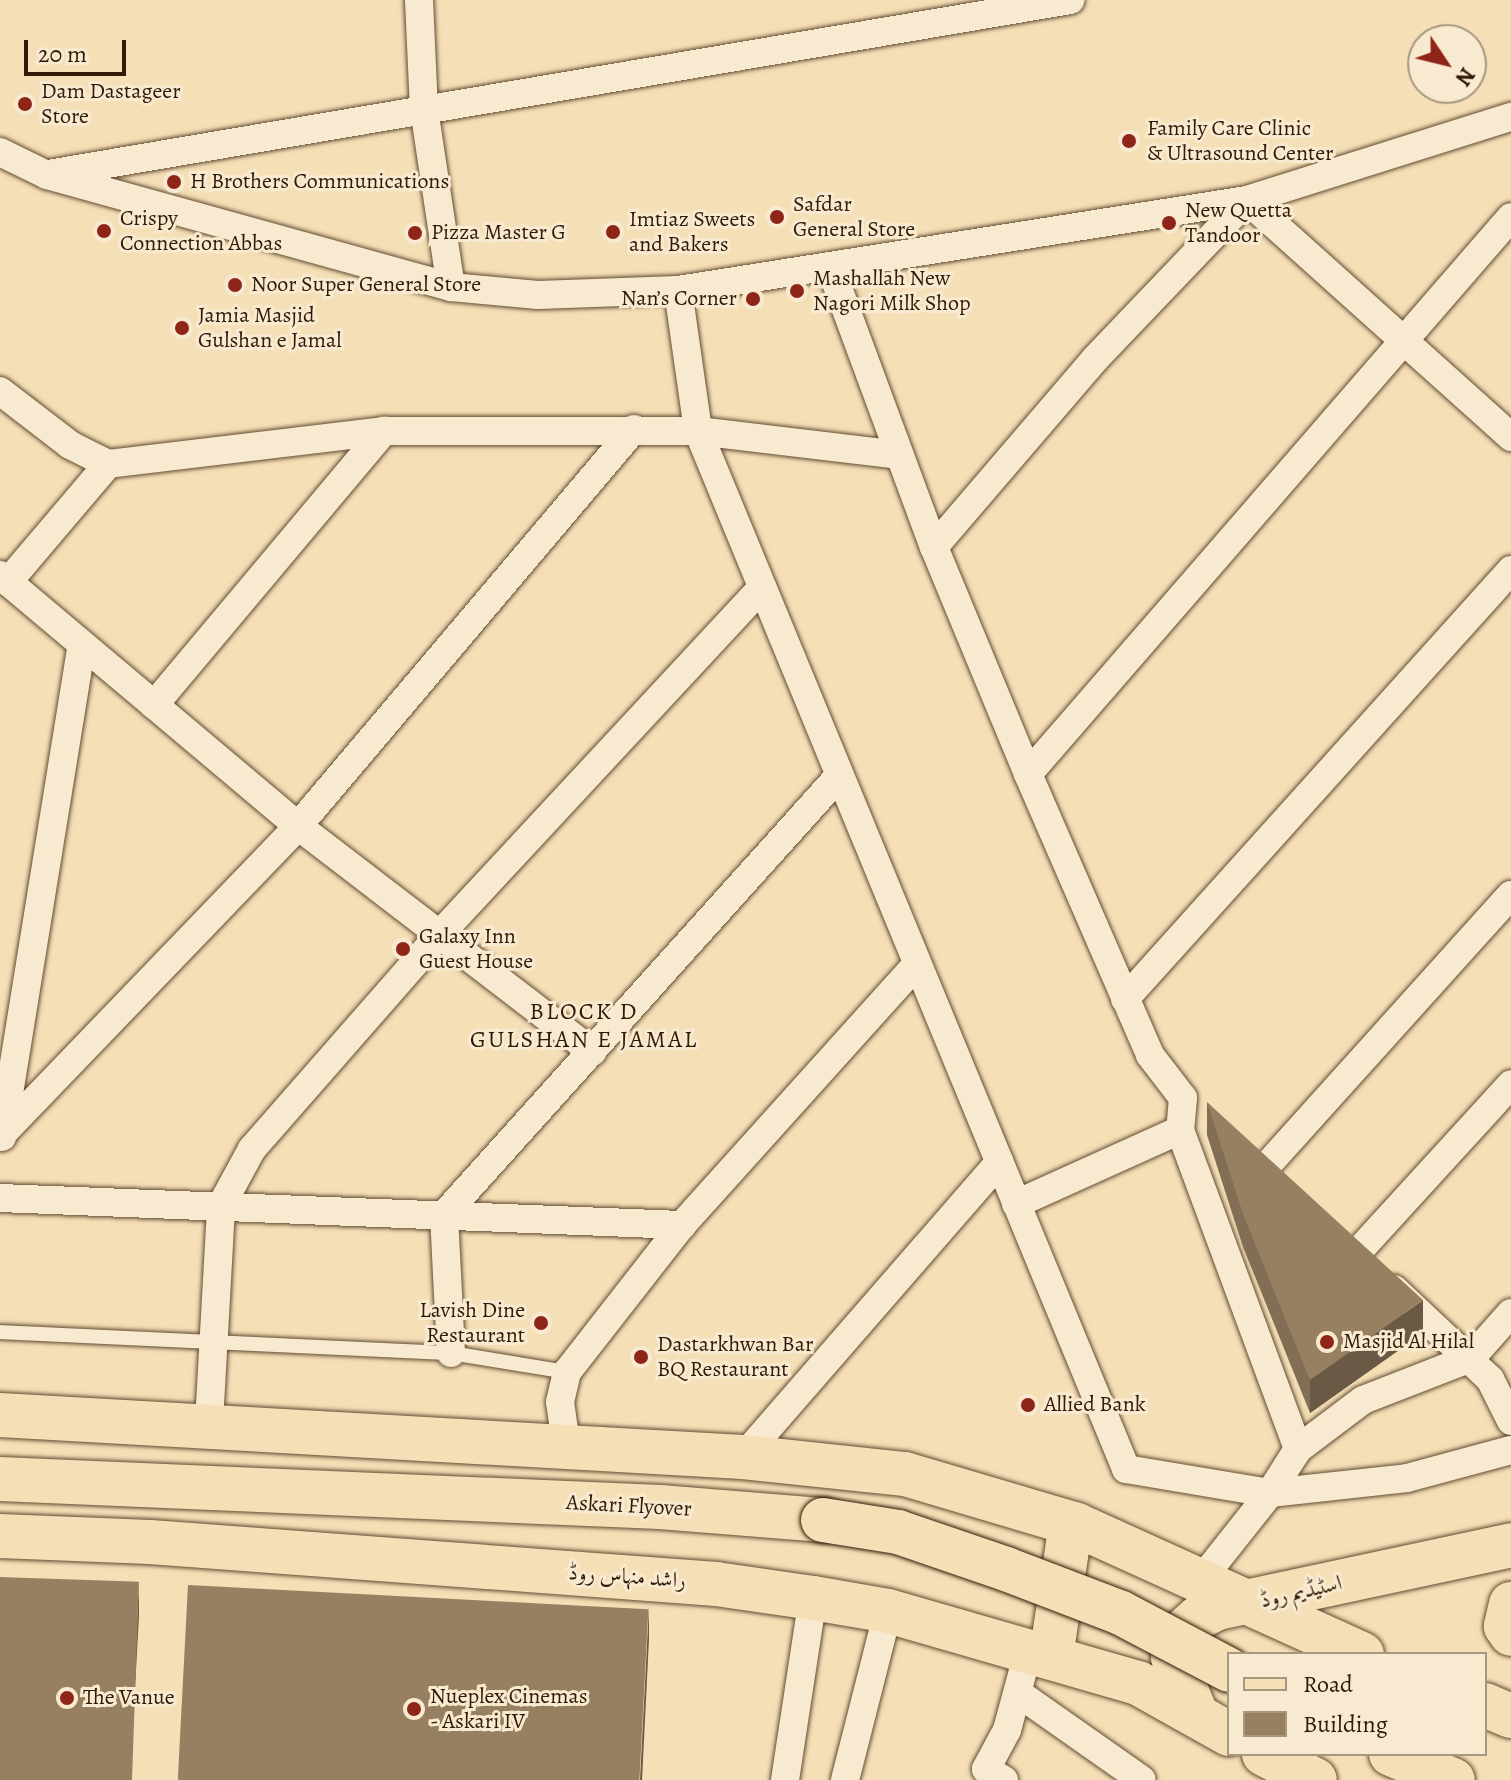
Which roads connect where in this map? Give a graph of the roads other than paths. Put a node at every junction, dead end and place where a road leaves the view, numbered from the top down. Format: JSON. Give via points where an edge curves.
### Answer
{"nodes":[{"id":1,"x":419,"y":0,"type":"edge"},
{"id":2,"x":1070,"y":0,"type":"edge"},
{"id":3,"x":424,"y":109,"type":"junction"},
{"id":4,"x":1511,"y":117,"type":"edge"},
{"id":5,"x":0,"y":152,"type":"edge"},
{"id":6,"x":47,"y":175,"type":"junction"},
{"id":7,"x":1247,"y":200,"type":"junction"},
{"id":8,"x":1511,"y":217,"type":"edge"},
{"id":9,"x":831,"y":269,"type":"junction"},
{"id":10,"x":451,"y":287,"type":"junction"},
{"id":11,"x":678,"y":290,"type":"junction"},
{"id":12,"x":1403,"y":340,"type":"junction"},
{"id":13,"x":0,"y":391,"type":"edge"},
{"id":14,"x":634,"y":429,"type":"junction"},
{"id":15,"x":384,"y":431,"type":"junction"},
{"id":16,"x":698,"y":431,"type":"junction"},
{"id":17,"x":1511,"y":437,"type":"edge"},
{"id":18,"x":898,"y":455,"type":"junction"},
{"id":19,"x":108,"y":464,"type":"junction"},
{"id":20,"x":934,"y":547,"type":"junction"},
{"id":21,"x":1511,"y":570,"type":"edge"},
{"id":22,"x":4,"y":579,"type":"edge"},
{"id":23,"x":762,"y":587,"type":"junction"},
{"id":24,"x":82,"y":645,"type":"junction"},
{"id":25,"x":154,"y":705,"type":"junction"},
{"id":26,"x":1028,"y":774,"type":"junction"},
{"id":27,"x":839,"y":776,"type":"junction"},
{"id":28,"x":298,"y":826,"type":"junction"},
{"id":29,"x":1511,"y":895,"type":"edge"},
{"id":30,"x":440,"y":934,"type":"junction"},
{"id":31,"x":917,"y":964,"type":"junction"},
{"id":32,"x":1125,"y":999,"type":"junction"},
{"id":33,"x":592,"y":1052,"type":"junction"},
{"id":34,"x":1511,"y":1084,"type":"edge"},
{"id":35,"x":1193,"y":1124,"type":"junction"},
{"id":36,"x":1,"y":1139,"type":"edge"},
{"id":37,"x":1240,"y":1149,"type":"edge"},
{"id":38,"x":999,"y":1162,"type":"junction"},
{"id":39,"x":1263,"y":1170,"type":"junction"},
{"id":40,"x":1286,"y":1191,"type":"edge"},
{"id":41,"x":0,"y":1198,"type":"edge"},
{"id":42,"x":1016,"y":1204,"type":"junction"},
{"id":43,"x":221,"y":1206,"type":"junction"},
{"id":44,"x":444,"y":1215,"type":"junction"},
{"id":45,"x":682,"y":1225,"type":"junction"},
{"id":46,"x":1332,"y":1233,"type":"edge"},
{"id":47,"x":1356,"y":1254,"type":"junction"},
{"id":48,"x":1511,"y":1313,"type":"edge"},
{"id":49,"x":0,"y":1332,"type":"edge"},
{"id":50,"x":213,"y":1345,"type":"junction"},
{"id":51,"x":451,"y":1353,"type":"junction"},
{"id":52,"x":1471,"y":1358,"type":"junction"},
{"id":53,"x":567,"y":1372,"type":"junction"},
{"id":54,"x":0,"y":1415,"type":"edge"},
{"id":55,"x":1511,"y":1421,"type":"edge"},
{"id":56,"x":209,"y":1423,"type":"junction"},
{"id":57,"x":1298,"y":1449,"type":"junction"},
{"id":58,"x":1511,"y":1450,"type":"edge"},
{"id":59,"x":567,"y":1451,"type":"junction"},
{"id":60,"x":743,"y":1457,"type":"junction"},
{"id":61,"x":0,"y":1479,"type":"edge"},
{"id":62,"x":1270,"y":1493,"type":"junction"},
{"id":63,"x":1071,"y":1523,"type":"junction"},
{"id":64,"x":0,"y":1536,"type":"edge"},
{"id":65,"x":1511,"y":1545,"type":"edge"},
{"id":66,"x":1201,"y":1580,"type":"junction"},
{"id":67,"x":813,"y":1598,"type":"junction"},
{"id":68,"x":1511,"y":1604,"type":"edge"},
{"id":69,"x":1245,"y":1605,"type":"junction"},
{"id":70,"x":888,"y":1611,"type":"junction"},
{"id":71,"x":1511,"y":1634,"type":"edge"},
{"id":72,"x":1357,"y":1652,"type":"edge"},
{"id":73,"x":1032,"y":1667,"type":"junction"},
{"id":74,"x":1227,"y":1669,"type":"edge"},
{"id":75,"x":1487,"y":1706,"type":"edge"},
{"id":76,"x":1511,"y":1716,"type":"edge"},
{"id":77,"x":1213,"y":1724,"type":"edge"},
{"id":78,"x":1268,"y":1756,"type":"edge"},
{"id":79,"x":1396,"y":1756,"type":"edge"},
{"id":80,"x":989,"y":1776,"type":"edge"},
{"id":81,"x":785,"y":1780,"type":"edge"},
{"id":82,"x":845,"y":1780,"type":"edge"},
{"id":83,"x":1142,"y":1780,"type":"edge"},
{"id":84,"x":1315,"y":1780,"type":"edge"},
{"id":85,"x":1453,"y":1780,"type":"edge"}],
"edges":[{"from":1,"to":3,"type":"street","via":[[415,10]]},
{"from":2,"to":3,"type":"street"},
{"from":3,"to":6,"type":"street"},
{"from":3,"to":10,"type":"street"},
{"from":4,"to":7,"type":"street"},
{"from":5,"to":6,"type":"street"},
{"from":6,"to":10,"type":"street"},
{"from":7,"to":9,"type":"street"},
{"from":7,"to":12,"type":"street"},
{"from":7,"to":20,"type":"street","via":[[1095,359]]},
{"from":8,"to":12,"type":"street"},
{"from":9,"to":11,"type":"street"},
{"from":9,"to":18,"type":"street"},
{"from":10,"to":11,"type":"street","via":[[538,295]]},
{"from":11,"to":16,"type":"street"},
{"from":12,"to":17,"type":"street"},
{"from":12,"to":26,"type":"street"},
{"from":13,"to":19,"type":"street","via":[[70,445]]},
{"from":14,"to":15,"type":"street"},
{"from":14,"to":16,"type":"street"},
{"from":14,"to":28,"type":"street"},
{"from":15,"to":19,"type":"street"},
{"from":15,"to":25,"type":"street"},
{"from":16,"to":18,"type":"street"},
{"from":16,"to":23,"type":"street"},
{"from":18,"to":20,"type":"street"},
{"from":19,"to":22,"type":"street"},
{"from":20,"to":26,"type":"street"},
{"from":21,"to":32,"type":"street"},
{"from":22,"to":24,"type":"street"},
{"from":23,"to":27,"type":"street"},
{"from":23,"to":30,"type":"street"},
{"from":24,"to":25,"type":"street"},
{"from":24,"to":36,"type":"street"},
{"from":25,"to":28,"type":"street"},
{"from":26,"to":32,"type":"street"},
{"from":27,"to":31,"type":"street"},
{"from":27,"to":33,"type":"street"},
{"from":28,"to":30,"type":"street"},
{"from":28,"to":36,"type":"street"},
{"from":29,"to":39,"type":"street"},
{"from":30,"to":33,"type":"street"},
{"from":30,"to":43,"type":"street","via":[[252,1149]]},
{"from":31,"to":38,"type":"street"},
{"from":31,"to":45,"type":"street"},
{"from":32,"to":35,"type":"street","via":[[1150,1055],[1183,1098]]},
{"from":33,"to":44,"type":"street"},
{"from":34,"to":47,"type":"street"},
{"from":35,"to":42,"type":"street"},
{"from":35,"to":57,"type":"street"},
{"from":37,"to":39,"type":"street"},
{"from":38,"to":42,"type":"street"},
{"from":38,"to":60,"type":"street"},
{"from":39,"to":40,"type":"street"},
{"from":41,"to":43,"type":"street"},
{"from":42,"to":62,"type":"street","via":[[1126,1469]]},
{"from":43,"to":44,"type":"street"},
{"from":43,"to":50,"type":"street"},
{"from":44,"to":45,"type":"street"},
{"from":44,"to":51,"type":"street"},
{"from":45,"to":53,"type":"street"},
{"from":46,"to":47,"type":"street"},
{"from":47,"to":52,"type":"street"},
{"from":48,"to":52,"type":"street"},
{"from":49,"to":50,"type":"lane"},
{"from":50,"to":51,"type":"lane"},
{"from":50,"to":56,"type":"street"},
{"from":51,"to":53,"type":"lane"},
{"from":52,"to":55,"type":"street","via":[[1499,1392]]},
{"from":52,"to":57,"type":"street","via":[[1363,1400]]},
{"from":53,"to":59,"type":"street","via":[[560,1402]]},
{"from":54,"to":56,"type":"main road"},
{"from":56,"to":59,"type":"main road"},
{"from":57,"to":62,"type":"street"},
{"from":58,"to":62,"type":"street","via":[[1407,1478]]},
{"from":59,"to":60,"type":"main road"},
{"from":60,"to":63,"type":"main road","via":[[905,1474]]},
{"from":61,"to":74,"type":"main road","name":"Askari Flyover","bridge":true,"via":[[644,1506],[823,1520],[898,1532],[1006,1569],[1121,1613]]},
{"from":62,"to":66,"type":"street"},
{"from":63,"to":66,"type":"main road"},
{"from":63,"to":73,"type":"main road"},
{"from":64,"to":67,"type":"main road","name":"راشد منہاس روڈ","via":[[684,1581]]},
{"from":65,"to":69,"type":"main road","name":"اسٹیڈیم روڈ"},
{"from":66,"to":69,"type":"main road"},
{"from":67,"to":70,"type":"main road","name":"راشد منہاس روڈ"},
{"from":67,"to":81,"type":"street"},
{"from":68,"to":71,"type":"main road","via":[[1506,1626]]},
{"from":69,"to":72,"type":"main road"},
{"from":69,"to":77,"type":"main road","name":"اسٹیڈیم روڈ","via":[[1218,1608],[1182,1632],[1173,1657]]},
{"from":70,"to":73,"type":"main road","name":"راشد منہاس روڈ"},
{"from":70,"to":82,"type":"street"},
{"from":73,"to":77,"type":"main road","name":"راشد منہاس روڈ","via":[[1138,1683]]},
{"from":73,"to":80,"type":"street"},
{"from":73,"to":83,"type":"street"},
{"from":75,"to":76,"type":"main road"},
{"from":78,"to":84,"type":"main road"},
{"from":79,"to":85,"type":"main road"}]}
